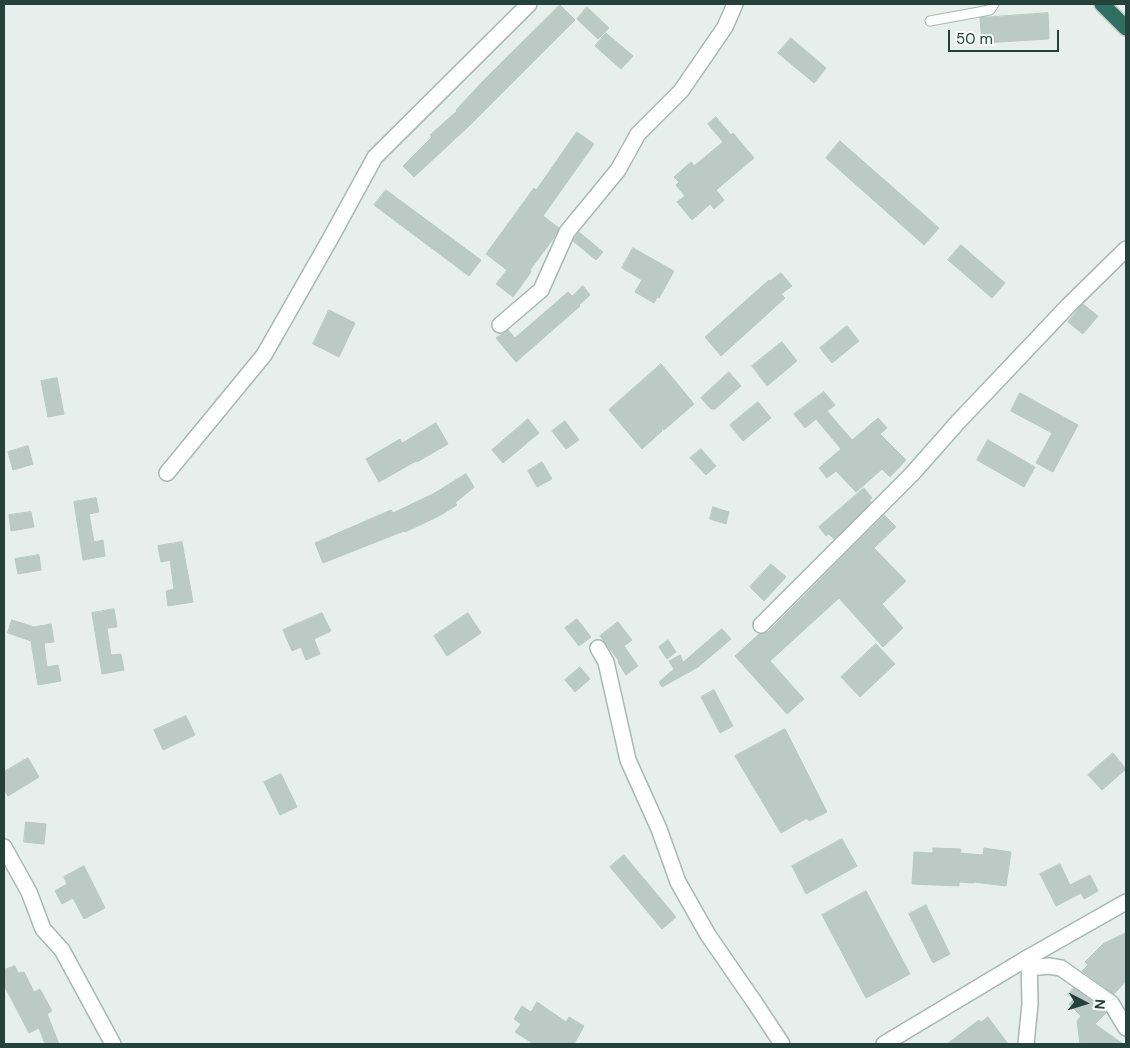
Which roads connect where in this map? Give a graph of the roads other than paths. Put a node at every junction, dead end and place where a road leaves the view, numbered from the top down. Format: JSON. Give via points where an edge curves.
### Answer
{"nodes":[{"id":1,"x":529,"y":4,"type":"edge"},
{"id":2,"x":735,"y":4,"type":"edge"},
{"id":3,"x":994,"y":4,"type":"edge"},
{"id":4,"x":1102,"y":4,"type":"edge"},
{"id":5,"x":930,"y":21,"type":"dead end"},
{"id":6,"x":1126,"y":28,"type":"edge"},
{"id":7,"x":1126,"y":249,"type":"edge"},
{"id":8,"x":500,"y":325,"type":"dead end"},
{"id":9,"x":167,"y":474,"type":"dead end"},
{"id":10,"x":762,"y":625,"type":"dead end"},
{"id":11,"x":598,"y":648,"type":"dead end"},
{"id":12,"x":4,"y":847,"type":"edge"},
{"id":13,"x":1126,"y":902,"type":"edge"},
{"id":14,"x":1029,"y":962,"type":"junction"},
{"id":15,"x":1126,"y":1028,"type":"edge"},
{"id":16,"x":113,"y":1044,"type":"edge"},
{"id":17,"x":782,"y":1044,"type":"edge"},
{"id":18,"x":884,"y":1044,"type":"edge"},
{"id":19,"x":1026,"y":1044,"type":"edge"}],
"edges":[{"from":1,"to":9,"type":"street","via":[[375,157],[264,355]]},
{"from":2,"to":8,"type":"street","via":[[725,27],[681,91],[638,134],[618,170],[568,232],[541,290]]},
{"from":3,"to":5,"type":"lane","via":[[990,10]]},
{"from":4,"to":6,"type":"highway"},
{"from":7,"to":10,"type":"street","via":[[1069,305],[912,474]]},
{"from":11,"to":17,"type":"street","via":[[606,662],[628,760],[659,829],[678,882],[708,935]]},
{"from":12,"to":16,"type":"street","via":[[29,892],[43,928],[62,950]]},
{"from":13,"to":14,"type":"street"},
{"from":14,"to":15,"type":"street","via":[[1062,968],[1111,1003]]},
{"from":14,"to":18,"type":"street"},
{"from":14,"to":19,"type":"street","via":[[1030,1004]]}]}
